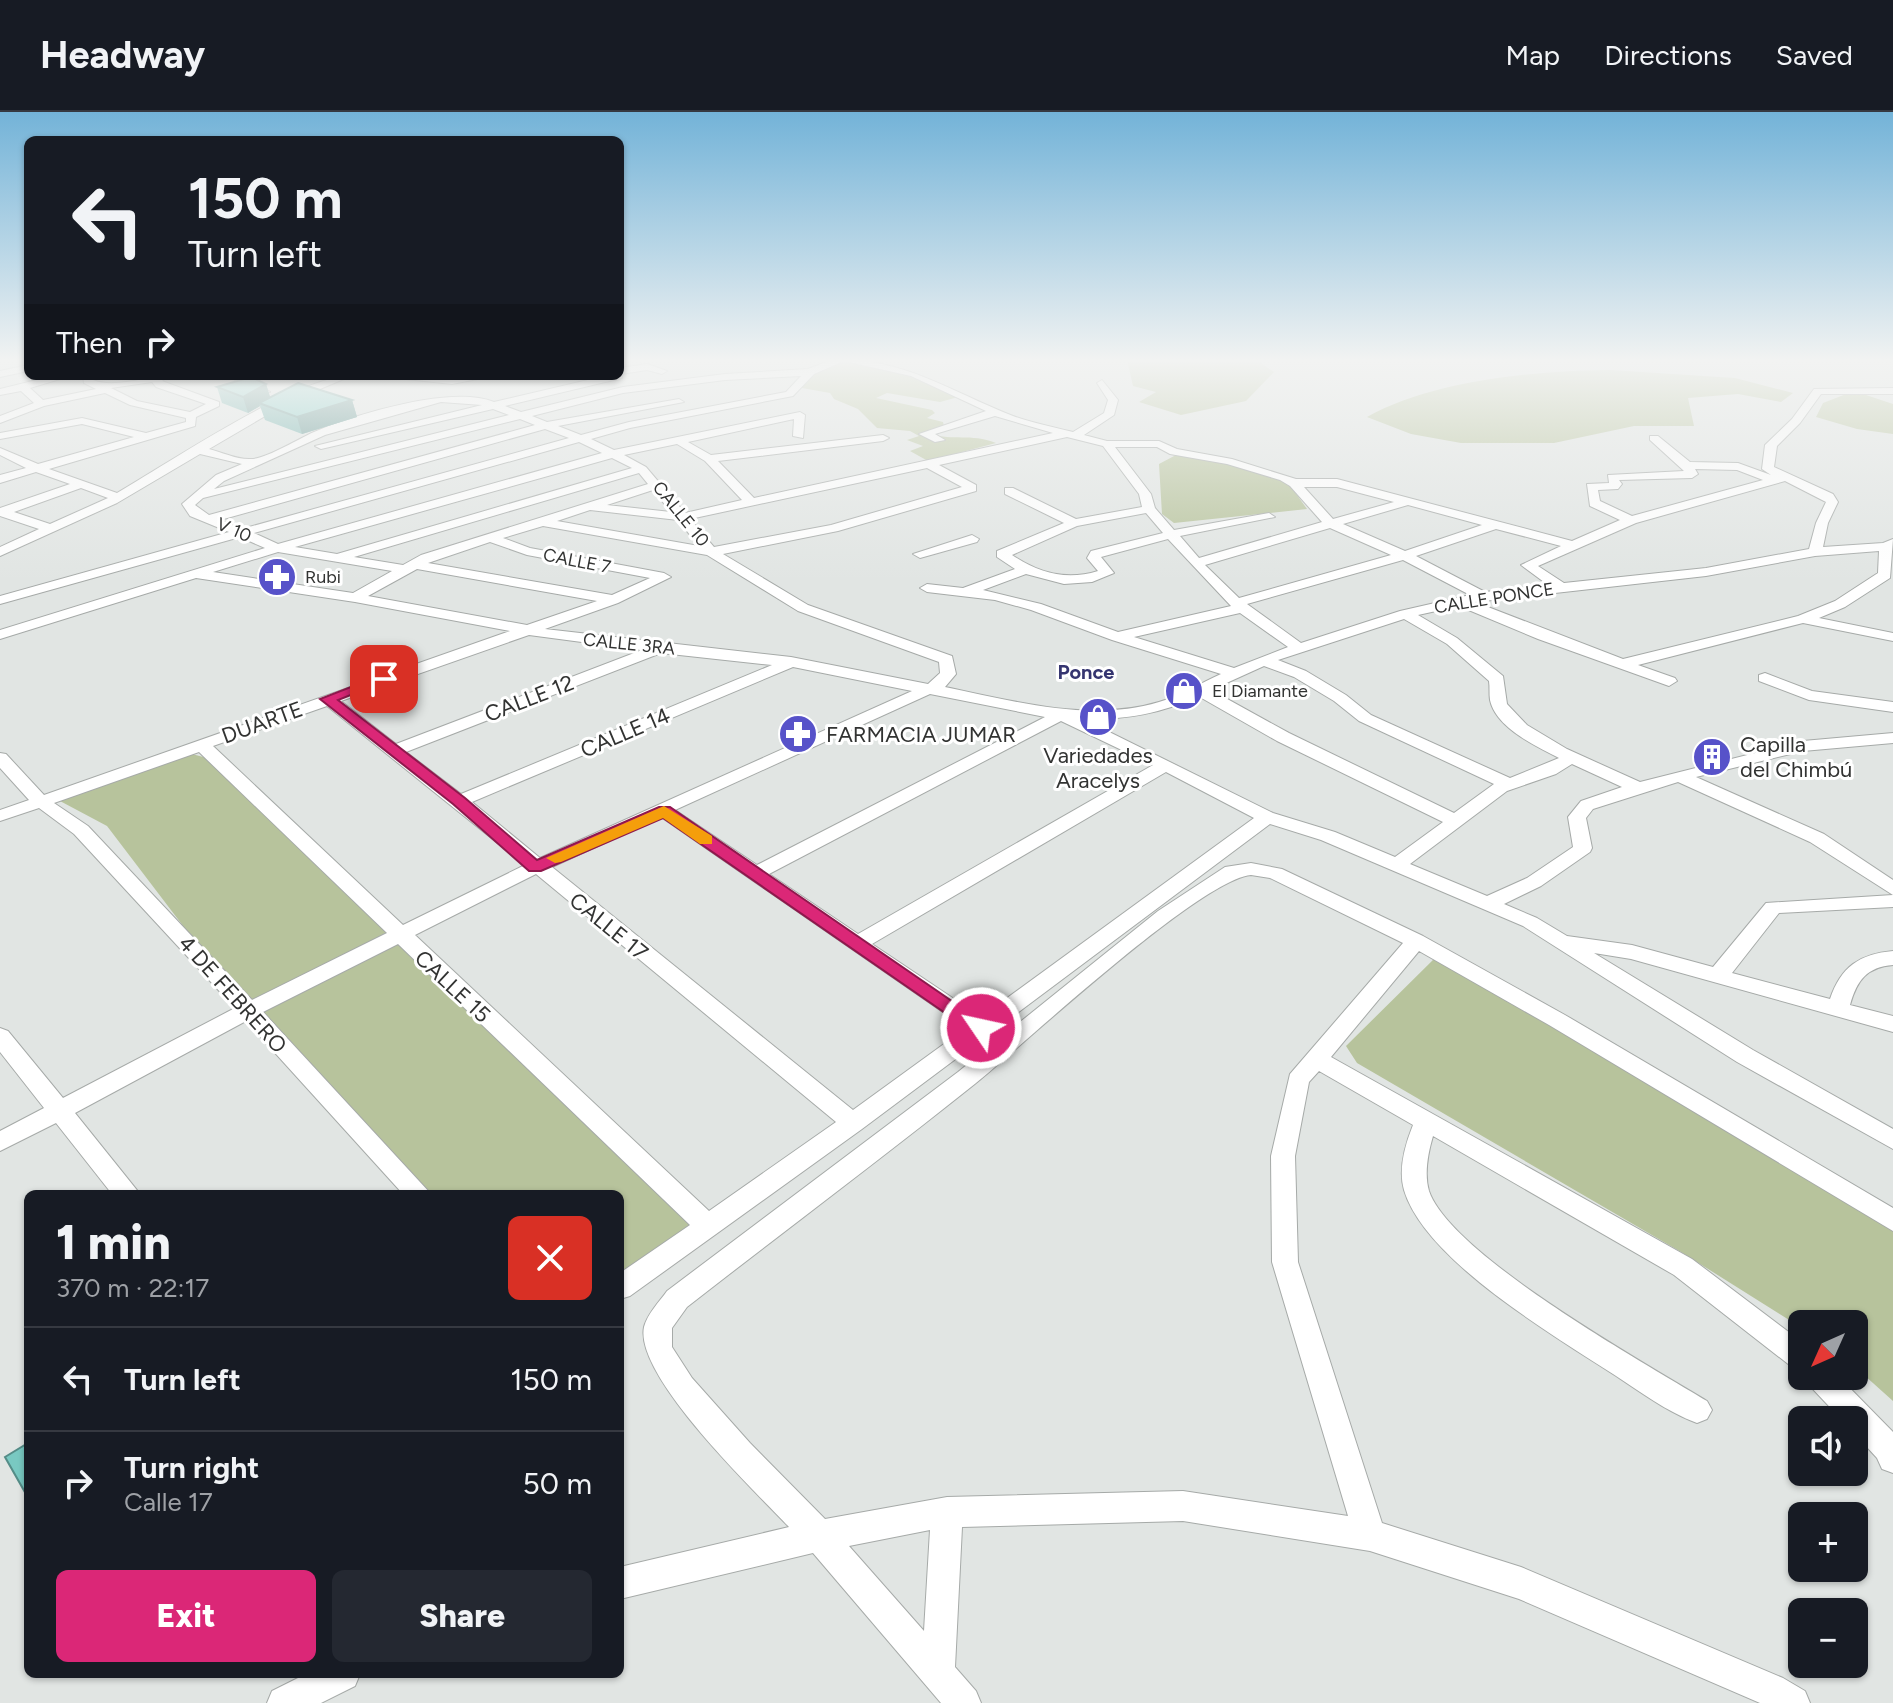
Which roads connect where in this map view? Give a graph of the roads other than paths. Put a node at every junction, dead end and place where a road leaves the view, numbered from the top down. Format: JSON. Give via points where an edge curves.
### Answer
{"nodes":[{"id":1,"x":132,"y":433,"type":"edge"},
{"id":2,"x":151,"y":433,"type":"edge"},
{"id":3,"x":210,"y":433,"type":"edge"},
{"id":4,"x":226,"y":433,"type":"edge"},
{"id":5,"x":320,"y":433,"type":"edge"},
{"id":6,"x":446,"y":433,"type":"edge"},
{"id":7,"x":518,"y":433,"type":"edge"},
{"id":8,"x":568,"y":433,"type":"edge"},
{"id":9,"x":604,"y":433,"type":"edge"},
{"id":10,"x":706,"y":433,"type":"edge"},
{"id":11,"x":927,"y":433,"type":"edge"},
{"id":12,"x":1074,"y":433,"type":"edge"},
{"id":13,"x":1075,"y":433,"type":"edge"},
{"id":14,"x":1783,"y":433,"type":"edge"},
{"id":15,"x":143,"y":436,"type":"junction"},
{"id":16,"x":217,"y":438,"type":"junction"},
{"id":17,"x":883,"y":438,"type":"dead end"},
{"id":18,"x":1654,"y":438,"type":"dead end"},
{"id":19,"x":582,"y":439,"type":"junction"},
{"id":20,"x":676,"y":439,"type":"junction"},
{"id":21,"x":939,"y":440,"type":"dead end"},
{"id":22,"x":1107,"y":444,"type":"junction"},
{"id":23,"x":198,"y":450,"type":"junction"},
{"id":24,"x":0,"y":451,"type":"edge"},
{"id":25,"x":613,"y":454,"type":"junction"},
{"id":26,"x":709,"y":459,"type":"junction"},
{"id":27,"x":927,"y":463,"type":"junction"},
{"id":28,"x":249,"y":464,"type":"junction"},
{"id":29,"x":1687,"y":465,"type":"junction"},
{"id":30,"x":38,"y":469,"type":"junction"},
{"id":31,"x":642,"y":469,"type":"junction"},
{"id":32,"x":0,"y":479,"type":"edge"},
{"id":33,"x":1780,"y":479,"type":"junction"},
{"id":34,"x":1294,"y":483,"type":"junction"},
{"id":35,"x":82,"y":484,"type":"junction"},
{"id":36,"x":658,"y":485,"type":"junction"},
{"id":37,"x":1009,"y":491,"type":"dead end"},
{"id":38,"x":118,"y":497,"type":"junction"},
{"id":39,"x":194,"y":497,"type":"junction"},
{"id":40,"x":1406,"y":502,"type":"junction"},
{"id":41,"x":752,"y":503,"type":"junction"},
{"id":42,"x":591,"y":507,"type":"junction"},
{"id":43,"x":1149,"y":509,"type":"junction"},
{"id":44,"x":682,"y":517,"type":"junction"},
{"id":45,"x":1269,"y":517,"type":"dead end"},
{"id":46,"x":208,"y":519,"type":"junction"},
{"id":47,"x":1631,"y":520,"type":"junction"},
{"id":48,"x":543,"y":522,"type":"junction"},
{"id":49,"x":1074,"y":523,"type":"junction"},
{"id":50,"x":1331,"y":524,"type":"junction"},
{"id":51,"x":1492,"y":526,"type":"junction"},
{"id":52,"x":52,"y":529,"type":"junction"},
{"id":53,"x":240,"y":532,"type":"junction"},
{"id":54,"x":1173,"y":535,"type":"junction"},
{"id":55,"x":491,"y":538,"type":"junction"},
{"id":56,"x":982,"y":543,"type":"junction"},
{"id":57,"x":1890,"y":545,"type":"edge"},
{"id":58,"x":1576,"y":546,"type":"junction"},
{"id":59,"x":277,"y":548,"type":"junction"},
{"id":60,"x":0,"y":552,"type":"edge"},
{"id":61,"x":711,"y":552,"type":"junction"},
{"id":62,"x":1815,"y":552,"type":"junction"},
{"id":63,"x":920,"y":554,"type":"dead end"},
{"id":64,"x":1405,"y":555,"type":"junction"},
{"id":65,"x":335,"y":558,"type":"junction"},
{"id":66,"x":1196,"y":563,"type":"junction"},
{"id":67,"x":408,"y":566,"type":"junction"},
{"id":68,"x":1024,"y":570,"type":"junction"},
{"id":69,"x":197,"y":574,"type":"junction"},
{"id":70,"x":664,"y":577,"type":"joint"},
{"id":71,"x":1559,"y":586,"type":"junction"},
{"id":72,"x":927,"y":588,"type":"dead end"},
{"id":73,"x":964,"y":592,"type":"junction"},
{"id":74,"x":1483,"y":596,"type":"junction"},
{"id":75,"x":355,"y":598,"type":"junction"},
{"id":76,"x":0,"y":600,"type":"edge"},
{"id":77,"x":613,"y":600,"type":"junction"},
{"id":78,"x":1460,"y":601,"type":"junction"},
{"id":79,"x":1239,"y":606,"type":"junction"},
{"id":80,"x":1405,"y":614,"type":"junction"},
{"id":81,"x":1803,"y":619,"type":"junction"},
{"id":82,"x":525,"y":630,"type":"junction"},
{"id":83,"x":0,"y":635,"type":"edge"},
{"id":84,"x":1117,"y":637,"type":"junction"},
{"id":85,"x":1893,"y":637,"type":"edge"},
{"id":86,"x":663,"y":648,"type":"junction"},
{"id":87,"x":1299,"y":648,"type":"junction"},
{"id":88,"x":1263,"y":660,"type":"junction"},
{"id":89,"x":791,"y":662,"type":"junction"},
{"id":90,"x":1622,"y":664,"type":"junction"},
{"id":91,"x":1235,"y":673,"type":"junction"},
{"id":92,"x":1765,"y":678,"type":"dead end"},
{"id":93,"x":1669,"y":681,"type":"dead end"},
{"id":94,"x":933,"y":688,"type":"junction"},
{"id":95,"x":1199,"y":690,"type":"junction"},
{"id":96,"x":328,"y":699,"type":"junction"},
{"id":97,"x":1893,"y":707,"type":"edge"},
{"id":98,"x":1061,"y":715,"type":"junction"},
{"id":99,"x":1893,"y":738,"type":"edge"},
{"id":100,"x":201,"y":744,"type":"junction"},
{"id":101,"x":395,"y":750,"type":"junction"},
{"id":102,"x":1571,"y":758,"type":"junction"},
{"id":103,"x":2,"y":763,"type":"edge"},
{"id":104,"x":1166,"y":765,"type":"junction"},
{"id":105,"x":1679,"y":776,"type":"junction"},
{"id":106,"x":1508,"y":785,"type":"junction"},
{"id":107,"x":1637,"y":787,"type":"junction"},
{"id":108,"x":40,"y":801,"type":"junction"},
{"id":109,"x":459,"y":801,"type":"junction"},
{"id":110,"x":664,"y":811,"type":"junction"},
{"id":111,"x":0,"y":816,"type":"edge"},
{"id":112,"x":1267,"y":817,"type":"junction"},
{"id":113,"x":1458,"y":822,"type":"junction"},
{"id":114,"x":1397,"y":865,"type":"junction"},
{"id":115,"x":535,"y":867,"type":"junction"},
{"id":116,"x":755,"y":874,"type":"junction"},
{"id":117,"x":1893,"y":889,"type":"edge"},
{"id":118,"x":1893,"y":901,"type":"edge"},
{"id":119,"x":1487,"y":904,"type":"junction"},
{"id":120,"x":397,"y":935,"type":"junction"},
{"id":121,"x":1416,"y":941,"type":"junction"},
{"id":122,"x":1561,"y":941,"type":"junction"},
{"id":123,"x":858,"y":943,"type":"junction"},
{"id":124,"x":1893,"y":958,"type":"edge"},
{"id":125,"x":1717,"y":977,"type":"junction"},
{"id":126,"x":1838,"y":1009,"type":"junction"},
{"id":127,"x":248,"y":1011,"type":"junction"},
{"id":128,"x":1893,"y":1024,"type":"edge"},
{"id":129,"x":981,"y":1028,"type":"junction"},
{"id":130,"x":0,"y":1036,"type":"edge"},
{"id":131,"x":1315,"y":1058,"type":"junction"},
{"id":132,"x":61,"y":1110,"type":"junction"},
{"id":133,"x":1426,"y":1121,"type":"junction"},
{"id":134,"x":853,"y":1123,"type":"junction"},
{"id":135,"x":1893,"y":1140,"type":"edge"},
{"id":136,"x":0,"y":1142,"type":"edge"},
{"id":137,"x":124,"y":1190,"type":"edge"},
{"id":138,"x":414,"y":1190,"type":"edge"},
{"id":139,"x":1893,"y":1221,"type":"edge"},
{"id":140,"x":708,"y":1226,"type":"junction"},
{"id":141,"x":624,"y":1285,"type":"edge"},
{"id":142,"x":1788,"y":1347,"type":"edge"},
{"id":143,"x":1832,"y":1390,"type":"edge"},
{"id":144,"x":1697,"y":1410,"type":"dead end"},
{"id":145,"x":1893,"y":1459,"type":"edge"},
{"id":146,"x":947,"y":1512,"type":"junction"},
{"id":147,"x":1370,"y":1535,"type":"junction"},
{"id":148,"x":819,"y":1536,"type":"junction"},
{"id":149,"x":624,"y":1582,"type":"edge"},
{"id":150,"x":938,"y":1673,"type":"junction"},
{"id":151,"x":335,"y":1678,"type":"edge"},
{"id":152,"x":284,"y":1703,"type":"edge"},
{"id":153,"x":964,"y":1703,"type":"edge"},
{"id":154,"x":1793,"y":1703,"type":"edge"}],
"edges":[{"from":1,"to":15,"type":"street"},
{"from":2,"to":15,"type":"street"},
{"from":3,"to":16,"type":"street"},
{"from":4,"to":16,"type":"street"},
{"from":5,"to":28,"type":"street","name":"V 10"},
{"from":6,"to":39,"type":"street"},
{"from":7,"to":46,"type":"street"},
{"from":8,"to":19,"type":"street","name":"CALLE 10"},
{"from":9,"to":19,"type":"street"},
{"from":10,"to":20,"type":"street"},
{"from":11,"to":21,"type":"street"},
{"from":12,"to":27,"type":"street"},
{"from":13,"to":22,"type":"street"},
{"from":14,"to":33,"type":"street","via":[[1771,445],[1768,469]]},
{"from":15,"to":30,"type":"street"},
{"from":16,"to":23,"type":"street"},
{"from":17,"to":26,"type":"street"},
{"from":18,"to":29,"type":"street"},
{"from":19,"to":25,"type":"street","name":"CALLE 10"},
{"from":19,"to":53,"type":"street"},
{"from":20,"to":25,"type":"street"},
{"from":20,"to":26,"type":"street"},
{"from":22,"to":34,"type":"street","via":[[1159,444]]},
{"from":22,"to":43,"type":"street","via":[[1145,494]]},
{"from":23,"to":28,"type":"street"},
{"from":23,"to":38,"type":"street"},
{"from":24,"to":30,"type":"street"},
{"from":25,"to":31,"type":"street","name":"CALLE 10"},
{"from":25,"to":59,"type":"street"},
{"from":26,"to":41,"type":"street"},
{"from":27,"to":41,"type":"street"},
{"from":27,"to":61,"type":"street","via":[[973,490],[833,528]]},
{"from":28,"to":39,"type":"street","name":"V 10"},
{"from":29,"to":33,"type":"street","via":[[1738,467]]},
{"from":29,"to":47,"type":"street","via":[[1692,474],[1619,476],[1612,478],[1614,486],[1591,487],[1594,503]]},
{"from":30,"to":32,"type":"street"},
{"from":30,"to":35,"type":"street"},
{"from":31,"to":36,"type":"street","name":"CALLE 10"},
{"from":31,"to":65,"type":"street"},
{"from":33,"to":47,"type":"street"},
{"from":33,"to":62,"type":"street","via":[[1832,502]]},
{"from":34,"to":40,"type":"street","via":[[1337,483]]},
{"from":34,"to":50,"type":"street"},
{"from":35,"to":38,"type":"street"},
{"from":35,"to":52,"type":"street","via":[[2,512]]},
{"from":36,"to":42,"type":"street"},
{"from":36,"to":44,"type":"street","name":"CALLE 10"},
{"from":37,"to":49,"type":"street"},
{"from":38,"to":52,"type":"street"},
{"from":39,"to":46,"type":"street","name":"V 10","via":[[188,504]]},
{"from":40,"to":50,"type":"street"},
{"from":40,"to":51,"type":"street"},
{"from":41,"to":44,"type":"street"},
{"from":42,"to":44,"type":"street"},
{"from":42,"to":48,"type":"street"},
{"from":43,"to":49,"type":"street"},
{"from":43,"to":54,"type":"street"},
{"from":44,"to":61,"type":"street","name":"CALLE 10"},
{"from":45,"to":54,"type":"street"},
{"from":46,"to":53,"type":"street","name":"V 10"},
{"from":47,"to":58,"type":"street"},
{"from":48,"to":55,"type":"street"},
{"from":48,"to":61,"type":"street"},
{"from":49,"to":56,"type":"street"},
{"from":50,"to":64,"type":"street"},
{"from":50,"to":66,"type":"street"},
{"from":51,"to":58,"type":"street"},
{"from":51,"to":64,"type":"street"},
{"from":52,"to":60,"type":"street"},
{"from":53,"to":59,"type":"street","name":"V 10"},
{"from":53,"to":76,"type":"street"},
{"from":54,"to":66,"type":"street"},
{"from":54,"to":68,"type":"street","via":[[1096,554],[1108,571],[1103,575],[1073,581]]},
{"from":55,"to":67,"type":"street"},
{"from":55,"to":70,"type":"street","name":"CALLE 7","via":[[527,551]]},
{"from":56,"to":63,"type":"street"},
{"from":56,"to":68,"type":"street"},
{"from":57,"to":62,"type":"street","name":"CALLE PONCE"},
{"from":57,"to":81,"type":"street","via":[[1885,575],[1840,604]]},
{"from":58,"to":71,"type":"street","via":[[1528,565]]},
{"from":59,"to":65,"type":"street","name":"V 10"},
{"from":59,"to":69,"type":"street"},
{"from":61,"to":94,"type":"street","via":[[803,608],[947,659],[948,674]]},
{"from":62,"to":71,"type":"street","name":"CALLE PONCE","via":[[1706,572]]},
{"from":64,"to":74,"type":"street"},
{"from":64,"to":79,"type":"street"},
{"from":65,"to":67,"type":"street","name":"V 10"},
{"from":66,"to":79,"type":"street"},
{"from":67,"to":75,"type":"street"},
{"from":67,"to":77,"type":"street","name":"V 10"},
{"from":68,"to":73,"type":"street"},
{"from":69,"to":75,"type":"street","name":"CALLE 3RA"},
{"from":69,"to":83,"type":"street"},
{"from":70,"to":77,"type":"street","name":"DUARTE"},
{"from":71,"to":74,"type":"street","name":"CALLE PONCE"},
{"from":72,"to":73,"type":"street"},
{"from":73,"to":84,"type":"street","via":[[1036,607]]},
{"from":74,"to":78,"type":"street","name":"CALLE PONCE"},
{"from":75,"to":82,"type":"street","name":"CALLE 3RA"},
{"from":77,"to":82,"type":"street","name":"DUARTE"},
{"from":78,"to":80,"type":"street","name":"CALLE PONCE"},
{"from":78,"to":90,"type":"street"},
{"from":79,"to":84,"type":"street"},
{"from":79,"to":87,"type":"street"},
{"from":80,"to":87,"type":"street","name":"CALLE PONCE"},
{"from":80,"to":102,"type":"street","via":[[1452,641],[1497,679],[1499,704],[1514,722]]},
{"from":81,"to":85,"type":"street"},
{"from":81,"to":90,"type":"street"},
{"from":82,"to":86,"type":"street","name":"CALLE 3RA"},
{"from":82,"to":96,"type":"street","name":"DUARTE"},
{"from":84,"to":91,"type":"street"},
{"from":86,"to":89,"type":"street","name":"CALLE 3RA"},
{"from":86,"to":101,"type":"street","name":"CALLE 12"},
{"from":87,"to":88,"type":"street","name":"CALLE PONCE"},
{"from":88,"to":91,"type":"street","name":"CALLE PONCE"},
{"from":88,"to":106,"type":"street","via":[[1309,679],[1365,718]]},
{"from":89,"to":94,"type":"street","name":"CALLE 3RA"},
{"from":89,"to":109,"type":"street","name":"CALLE 14"},
{"from":90,"to":93,"type":"street"},
{"from":91,"to":95,"type":"street","name":"CALLE PONCE"},
{"from":92,"to":97,"type":"street","via":[[1809,695]]},
{"from":94,"to":98,"type":"street","name":"CALLE 3RA"},
{"from":94,"to":110,"type":"street"},
{"from":95,"to":98,"type":"street","name":"CALLE PONCE","via":[[1164,706],[1120,714]]},
{"from":95,"to":113,"type":"street"},
{"from":96,"to":100,"type":"street","name":"DUARTE"},
{"from":96,"to":101,"type":"street","name":"CALLE 17"},
{"from":98,"to":104,"type":"street"},
{"from":98,"to":116,"type":"street"},
{"from":99,"to":105,"type":"street","via":[[1803,746]]},
{"from":100,"to":108,"type":"street","name":"DUARTE"},
{"from":100,"to":120,"type":"street","name":"CALLE 15"},
{"from":101,"to":109,"type":"street","name":"CALLE 17"},
{"from":102,"to":106,"type":"street"},
{"from":102,"to":107,"type":"street"},
{"from":103,"to":108,"type":"street","name":"4 DE FEBRERO"},
{"from":104,"to":112,"type":"street"},
{"from":104,"to":123,"type":"street"},
{"from":105,"to":107,"type":"street"},
{"from":105,"to":117,"type":"street","via":[[1810,833]]},
{"from":106,"to":113,"type":"street"},
{"from":107,"to":119,"type":"street","via":[[1587,805],[1577,817],[1583,848],[1577,854]]},
{"from":108,"to":111,"type":"street","name":"DUARTE"},
{"from":108,"to":127,"type":"street","name":"4 DE FEBRERO","via":[[81,830]]},
{"from":109,"to":115,"type":"street","name":"CALLE 17"},
{"from":110,"to":115,"type":"street"},
{"from":110,"to":116,"type":"street"},
{"from":112,"to":114,"type":"street"},
{"from":112,"to":129,"type":"street"},
{"from":113,"to":114,"type":"street"},
{"from":114,"to":119,"type":"street"},
{"from":115,"to":120,"type":"street"},
{"from":115,"to":134,"type":"street","name":"CALLE 17"},
{"from":116,"to":123,"type":"street"},
{"from":118,"to":125,"type":"street","via":[[1773,907]]},
{"from":119,"to":122,"type":"street"},
{"from":120,"to":127,"type":"street"},
{"from":120,"to":140,"type":"street","name":"CALLE 15"},
{"from":121,"to":131,"type":"street"},
{"from":121,"to":139,"type":"street"},
{"from":121,"to":148,"type":"street","via":[[1275,873],[1232,871],[1165,915],[966,1078],[677,1299],[658,1326],[658,1349],[682,1387]]},
{"from":122,"to":125,"type":"street","via":[[1632,952]]},
{"from":122,"to":135,"type":"street","via":[[1745,1056]]},
{"from":123,"to":129,"type":"street"},
{"from":124,"to":126,"type":"street","via":[[1875,958],[1858,966],[1845,982]]},
{"from":125,"to":126,"type":"street"},
{"from":126,"to":128,"type":"street"},
{"from":127,"to":132,"type":"street"},
{"from":127,"to":138,"type":"street","name":"4 DE FEBRERO"},
{"from":129,"to":134,"type":"street"},
{"from":130,"to":132,"type":"street"},
{"from":131,"to":133,"type":"street"},
{"from":131,"to":147,"type":"street","via":[[1298,1080],[1283,1156],[1285,1262]]},
{"from":132,"to":136,"type":"street"},
{"from":132,"to":137,"type":"street"},
{"from":133,"to":142,"type":"street","via":[[1683,1267]]},
{"from":133,"to":144,"type":"street","via":[[1414,1150],[1417,1193],[1432,1223],[1493,1277]]},
{"from":134,"to":140,"type":"street"},
{"from":140,"to":141,"type":"street"},
{"from":143,"to":145,"type":"street"},
{"from":146,"to":147,"type":"street","via":[[1183,1506]]},
{"from":146,"to":148,"type":"street"},
{"from":146,"to":150,"type":"street"},
{"from":147,"to":154,"type":"street","via":[[1521,1583]]},
{"from":148,"to":149,"type":"street"},
{"from":148,"to":150,"type":"street"},
{"from":150,"to":153,"type":"street"},
{"from":151,"to":152,"type":"street"}]}
